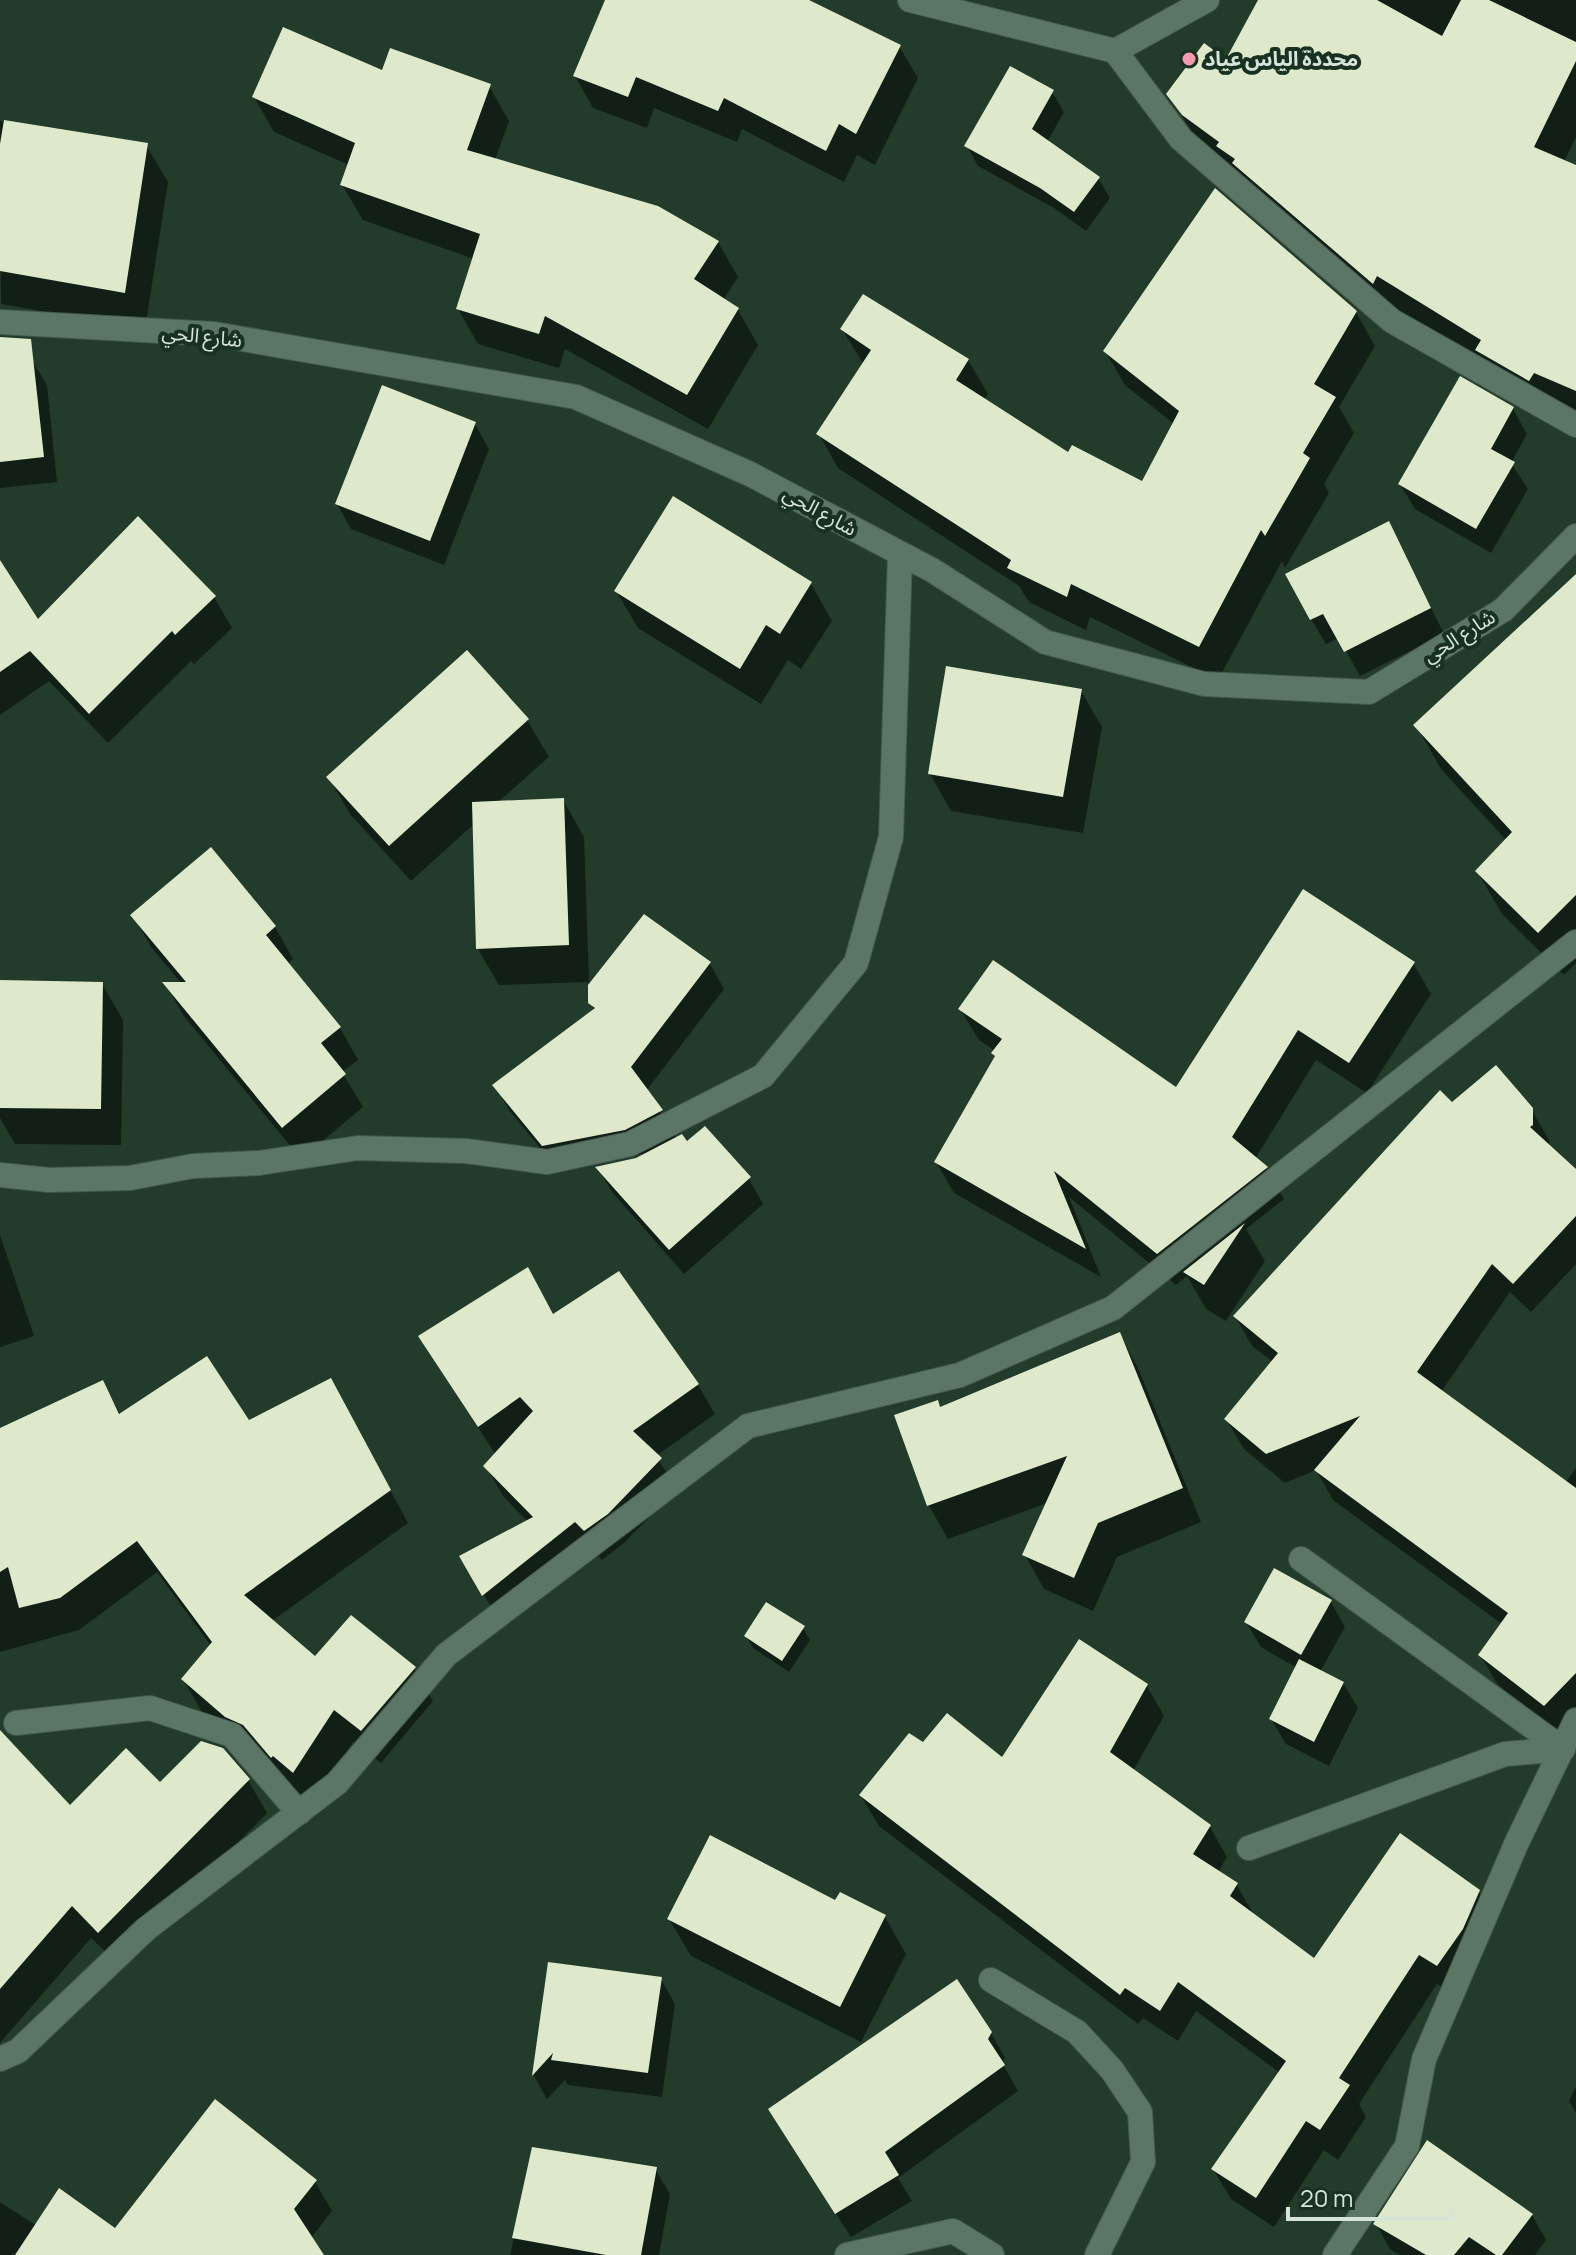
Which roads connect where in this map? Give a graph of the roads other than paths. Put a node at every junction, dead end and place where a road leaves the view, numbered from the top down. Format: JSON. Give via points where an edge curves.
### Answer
{"nodes":[{"id":1,"x":910,"y":0,"type":"edge"},
{"id":2,"x":1207,"y":0,"type":"edge"},
{"id":3,"x":1115,"y":51,"type":"junction"},
{"id":4,"x":0,"y":322,"type":"edge"},
{"id":5,"x":1576,"y":425,"type":"edge"},
{"id":6,"x":1576,"y":536,"type":"edge"},
{"id":7,"x":900,"y":555,"type":"junction"},
{"id":8,"x":1576,"y":942,"type":"edge"},
{"id":9,"x":0,"y":1175,"type":"edge"},
{"id":10,"x":1301,"y":1559,"type":"dead end"},
{"id":11,"x":1576,"y":1720,"type":"edge"},
{"id":12,"x":16,"y":1723,"type":"dead end"},
{"id":13,"x":1563,"y":1749,"type":"junction"},
{"id":14,"x":299,"y":1813,"type":"junction"},
{"id":15,"x":1249,"y":1848,"type":"dead end"},
{"id":16,"x":991,"y":1980,"type":"dead end"},
{"id":17,"x":0,"y":2059,"type":"edge"},
{"id":18,"x":847,"y":2255,"type":"edge"},
{"id":19,"x":992,"y":2255,"type":"edge"},
{"id":20,"x":1097,"y":2255,"type":"edge"},
{"id":21,"x":1335,"y":2255,"type":"edge"}],
"edges":[{"from":1,"to":3,"type":"street"},
{"from":2,"to":3,"type":"street"},
{"from":3,"to":5,"type":"street","via":[[1181,139],[1392,321]]},
{"from":4,"to":7,"type":"street","name":"شارع الحي","via":[[214,334],[576,397],[750,474]]},
{"from":6,"to":7,"type":"street","name":"شارع الحي","via":[[1503,610],[1369,692],[1204,684],[1045,642]]},
{"from":7,"to":9,"type":"street","via":[[891,837],[856,963],[763,1076],[630,1144],[547,1162],[466,1151],[358,1148],[130,1178]]},
{"from":8,"to":14,"type":"street","via":[[1113,1308],[960,1375],[748,1426],[446,1655],[337,1783]]},
{"from":10,"to":13,"type":"street"},
{"from":11,"to":13,"type":"street"},
{"from":12,"to":14,"type":"street","via":[[150,1708],[232,1735]]},
{"from":13,"to":15,"type":"street","via":[[1505,1754]]},
{"from":13,"to":21,"type":"street","via":[[1424,2059],[1407,2146]]},
{"from":14,"to":17,"type":"street","via":[[146,1929],[18,2051]]},
{"from":16,"to":20,"type":"street","via":[[1077,2032],[1140,2112],[1143,2162]]},
{"from":18,"to":19,"type":"street","via":[[953,2231]]}]}
